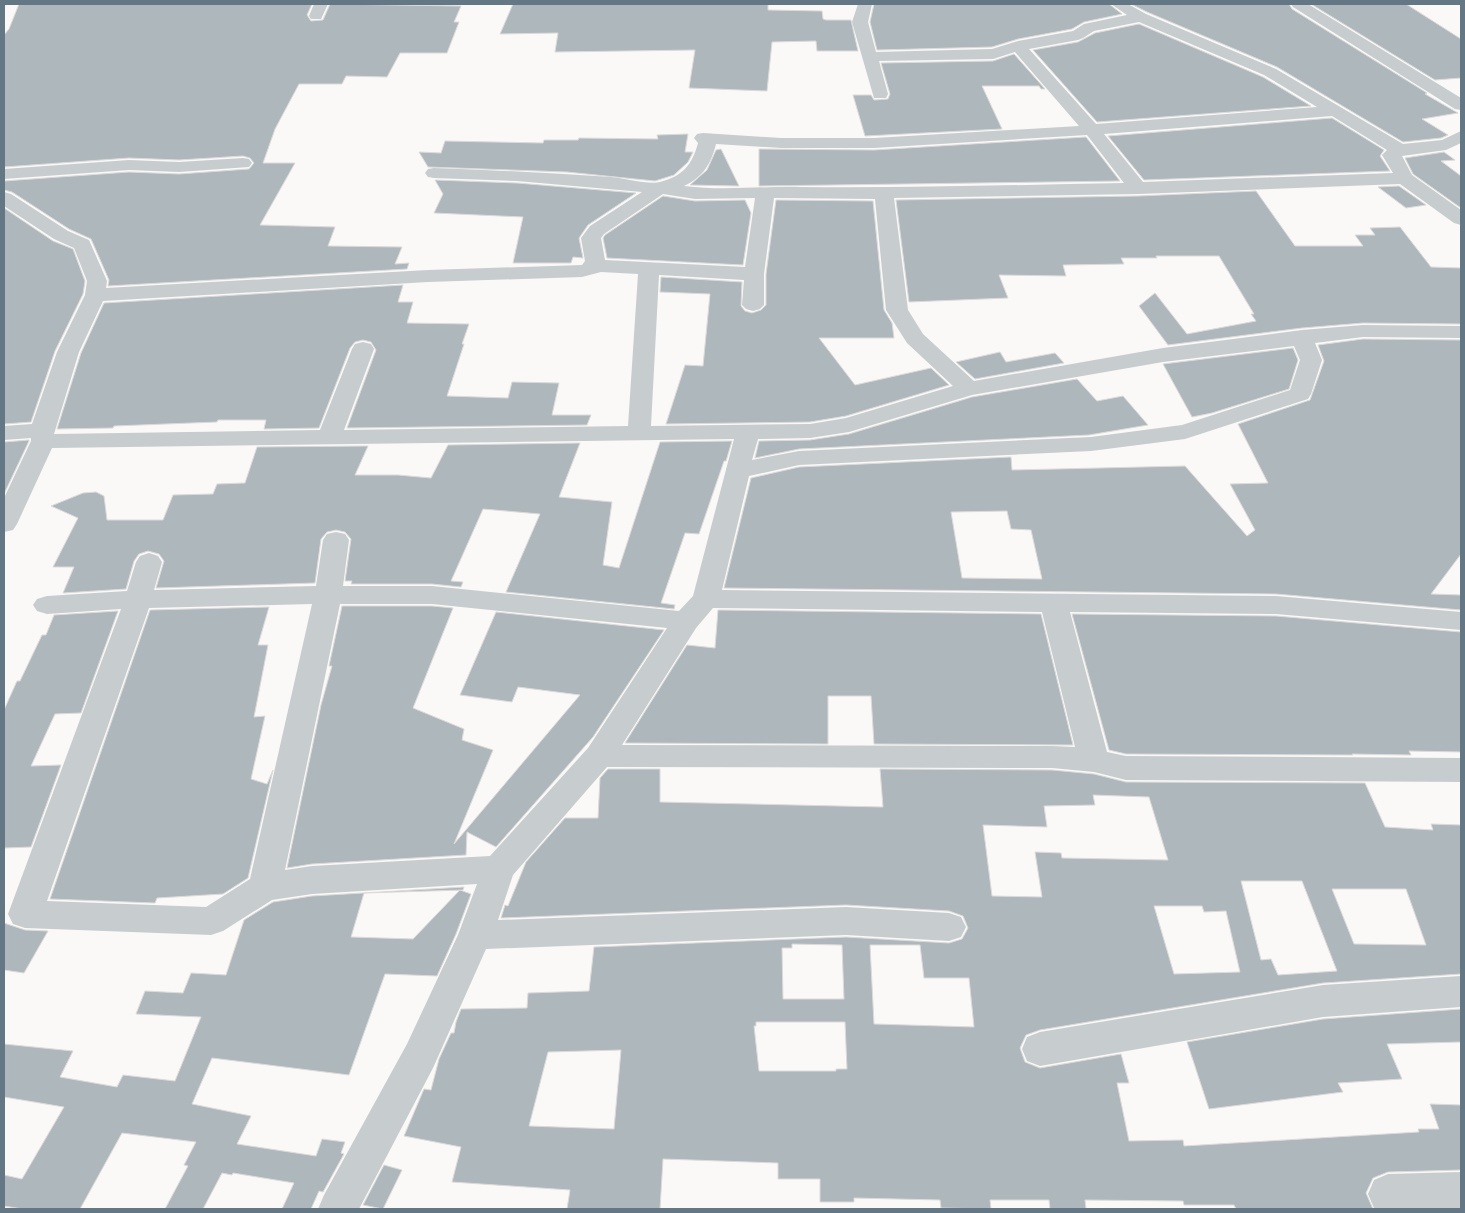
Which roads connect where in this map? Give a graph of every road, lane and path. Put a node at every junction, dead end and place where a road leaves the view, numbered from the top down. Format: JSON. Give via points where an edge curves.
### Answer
{"nodes":[{"id":1,"x":864,"y":4,"type":"edge"},
{"id":2,"x":1118,"y":4,"type":"edge"},
{"id":3,"x":1298,"y":4,"type":"edge"},
{"id":4,"x":1141,"y":17,"type":"junction"},
{"id":5,"x":1018,"y":46,"type":"junction"},
{"id":6,"x":869,"y":57,"type":"junction"},
{"id":7,"x":880,"y":94,"type":"dead end"},
{"id":8,"x":1461,"y":105,"type":"edge"},
{"id":9,"x":1335,"y":111,"type":"junction"},
{"id":10,"x":1092,"y":130,"type":"junction"},
{"id":11,"x":1461,"y":136,"type":"edge"},
{"id":12,"x":1400,"y":150,"type":"junction"},
{"id":13,"x":243,"y":163,"type":"dead end"},
{"id":14,"x":434,"y":173,"type":"dead end"},
{"id":15,"x":4,"y":174,"type":"edge"},
{"id":16,"x":1404,"y":178,"type":"junction"},
{"id":17,"x":1138,"y":188,"type":"junction"},
{"id":18,"x":658,"y":189,"type":"junction"},
{"id":19,"x":765,"y":192,"type":"junction"},
{"id":20,"x":884,"y":193,"type":"junction"},
{"id":21,"x":4,"y":198,"type":"edge"},
{"id":22,"x":1461,"y":219,"type":"edge"},
{"id":23,"x":649,"y":267,"type":"junction"},
{"id":24,"x":589,"y":269,"type":"junction"},
{"id":25,"x":754,"y":274,"type":"junction"},
{"id":26,"x":95,"y":295,"type":"junction"},
{"id":27,"x":753,"y":305,"type":"dead end"},
{"id":28,"x":1461,"y":332,"type":"edge"},
{"id":29,"x":1302,"y":338,"type":"junction"},
{"id":30,"x":363,"y":348,"type":"dead end"},
{"id":31,"x":968,"y":389,"type":"junction"},
{"id":32,"x":4,"y":433,"type":"edge"},
{"id":33,"x":638,"y":433,"type":"junction"},
{"id":34,"x":748,"y":433,"type":"junction"},
{"id":35,"x":43,"y":435,"type":"junction"},
{"id":36,"x":330,"y":436,"type":"junction"},
{"id":37,"x":737,"y":471,"type":"junction"},
{"id":38,"x":4,"y":524,"type":"edge"},
{"id":39,"x":336,"y":540,"type":"dead end"},
{"id":40,"x":148,"y":562,"type":"dead end"},
{"id":41,"x":328,"y":595,"type":"junction"},
{"id":42,"x":138,"y":599,"type":"junction"},
{"id":43,"x":1054,"y":602,"type":"junction"},
{"id":44,"x":47,"y":605,"type":"dead end"},
{"id":45,"x":696,"y":610,"type":"junction"},
{"id":46,"x":1461,"y":621,"type":"edge"},
{"id":47,"x":599,"y":756,"type":"junction"},
{"id":48,"x":1094,"y":760,"type":"junction"},
{"id":49,"x":1461,"y":770,"type":"edge"},
{"id":50,"x":499,"y":869,"type":"junction"},
{"id":51,"x":265,"y":887,"type":"junction"},
{"id":52,"x":949,"y":927,"type":"dead end"},
{"id":53,"x":475,"y":935,"type":"junction"},
{"id":54,"x":1461,"y":991,"type":"edge"},
{"id":55,"x":1040,"y":1049,"type":"dead end"},
{"id":56,"x":1461,"y":1191,"type":"edge"},
{"id":57,"x":1388,"y":1194,"type":"dead end"},
{"id":58,"x":338,"y":1209,"type":"edge"}],
"edges":[{"from":1,"to":6,"type":"street","via":[[860,22]]},
{"from":2,"to":4,"type":"street"},
{"from":3,"to":8,"type":"street"},
{"from":4,"to":5,"type":"street","via":[[1089,27],[1078,35]]},
{"from":4,"to":9,"type":"street","via":[[1270,72]]},
{"from":5,"to":6,"type":"street","via":[[993,54]]},
{"from":5,"to":10,"type":"street"},
{"from":6,"to":7,"type":"street"},
{"from":9,"to":10,"type":"street"},
{"from":9,"to":12,"type":"street"},
{"from":10,"to":17,"type":"street"},
{"from":10,"to":18,"type":"street","via":[[874,143],[781,143],[703,138],[705,151],[697,169],[680,181]]},
{"from":11,"to":12,"type":"street","via":[[1446,145]]},
{"from":12,"to":16,"type":"street","via":[[1391,155]]},
{"from":13,"to":15,"type":"street","via":[[179,167],[128,165]]},
{"from":14,"to":18,"type":"street","via":[[619,183]]},
{"from":16,"to":17,"type":"street"},
{"from":16,"to":22,"type":"street"},
{"from":17,"to":20,"type":"street"},
{"from":18,"to":19,"type":"street","via":[[724,194]]},
{"from":18,"to":24,"type":"street","via":[[597,230],[591,238],[595,262]]},
{"from":19,"to":20,"type":"street"},
{"from":19,"to":25,"type":"street"},
{"from":20,"to":31,"type":"street","via":[[897,310],[915,338]]},
{"from":21,"to":26,"type":"street","via":[[61,235],[82,244],[97,281]]},
{"from":23,"to":24,"type":"street","via":[[602,266]]},
{"from":23,"to":25,"type":"street"},
{"from":23,"to":33,"type":"street"},
{"from":24,"to":26,"type":"street"},
{"from":25,"to":27,"type":"street"},
{"from":26,"to":35,"type":"street","via":[[68,352]]},
{"from":28,"to":29,"type":"street","via":[[1363,331]]},
{"from":29,"to":31,"type":"street","via":[[1163,355]]},
{"from":29,"to":37,"type":"street","via":[[1311,360],[1300,394],[1185,432],[1091,444],[799,458]]},
{"from":30,"to":36,"type":"street"},
{"from":31,"to":34,"type":"street","via":[[850,425],[810,431]]},
{"from":32,"to":35,"type":"street"},
{"from":33,"to":34,"type":"street"},
{"from":33,"to":36,"type":"street"},
{"from":34,"to":37,"type":"street"},
{"from":35,"to":36,"type":"street"},
{"from":35,"to":38,"type":"street"},
{"from":37,"to":45,"type":"street"},
{"from":39,"to":41,"type":"street"},
{"from":40,"to":42,"type":"street"},
{"from":41,"to":42,"type":"street"},
{"from":41,"to":45,"type":"street","via":[[432,595]]},
{"from":41,"to":51,"type":"street"},
{"from":42,"to":44,"type":"street"},
{"from":42,"to":51,"type":"street","via":[[25,914],[211,921]]},
{"from":43,"to":45,"type":"street"},
{"from":43,"to":46,"type":"street","via":[[1276,605]]},
{"from":43,"to":48,"type":"street"},
{"from":45,"to":47,"type":"street"},
{"from":47,"to":48,"type":"street","via":[[1052,757]]},
{"from":47,"to":50,"type":"street"},
{"from":48,"to":49,"type":"street","via":[[1126,768]]},
{"from":50,"to":51,"type":"street","via":[[312,880]]},
{"from":50,"to":53,"type":"street"},
{"from":52,"to":53,"type":"street","via":[[846,921]]},
{"from":53,"to":58,"type":"street","via":[[420,1056]]},
{"from":54,"to":55,"type":"street","via":[[1323,1001]]},
{"from":56,"to":57,"type":"street"}]}
